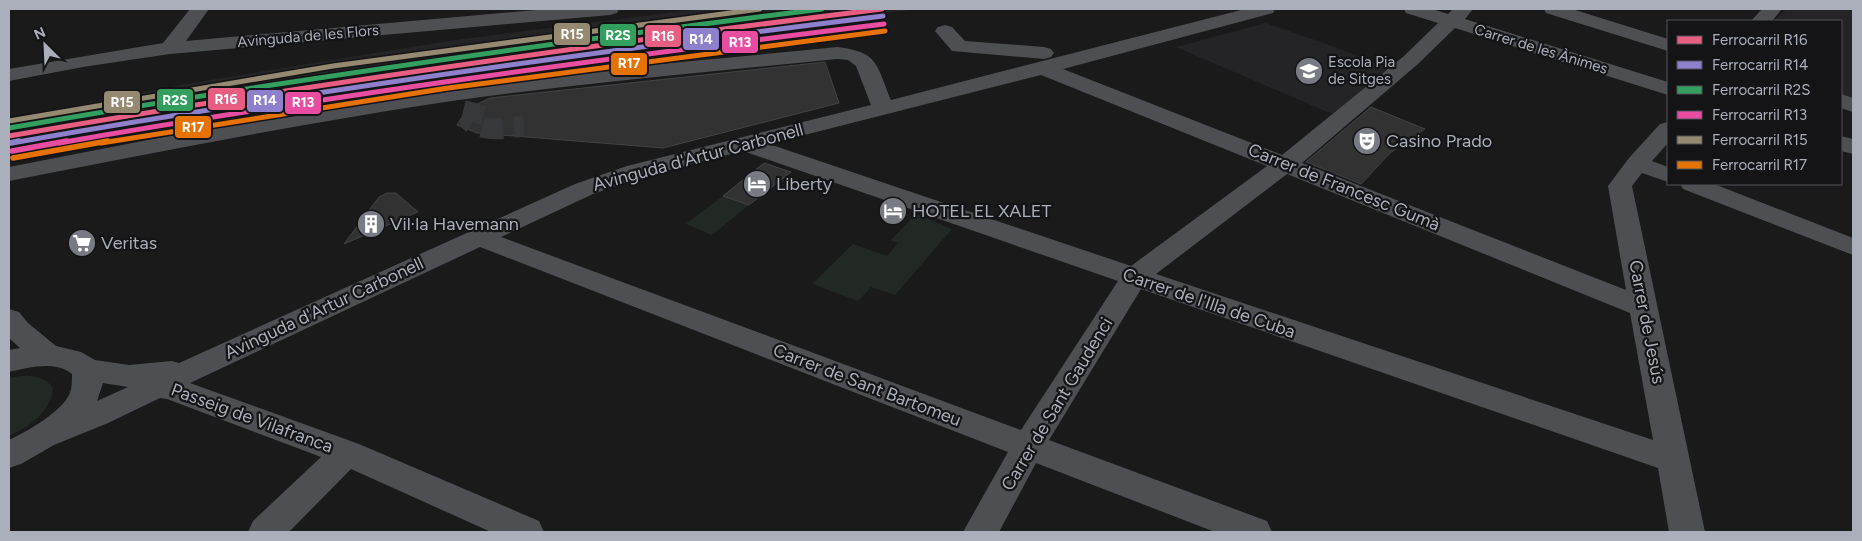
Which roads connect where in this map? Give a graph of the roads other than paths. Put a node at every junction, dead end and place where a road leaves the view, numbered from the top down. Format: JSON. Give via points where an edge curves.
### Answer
{"nodes":[{"id":1,"x":200,"y":9,"type":"edge"},
{"id":2,"x":610,"y":9,"type":"edge"},
{"id":3,"x":1266,"y":9,"type":"edge"},
{"id":4,"x":1413,"y":9,"type":"edge"},
{"id":5,"x":1553,"y":9,"type":"edge"},
{"id":6,"x":1773,"y":9,"type":"edge"},
{"id":7,"x":522,"y":13,"type":"edge"},
{"id":8,"x":1458,"y":15,"type":"edge"},
{"id":9,"x":1762,"y":20,"type":"edge"},
{"id":10,"x":945,"y":31,"type":"dead end"},
{"id":11,"x":1667,"y":45,"type":"edge"},
{"id":12,"x":170,"y":48,"type":"junction"},
{"id":13,"x":1044,"y":60,"type":"junction"},
{"id":14,"x":9,"y":75,"type":"edge"},
{"id":15,"x":1667,"y":89,"type":"edge"},
{"id":16,"x":883,"y":108,"type":"junction"},
{"id":17,"x":1667,"y":130,"type":"edge"},
{"id":18,"x":745,"y":144,"type":"junction"},
{"id":19,"x":1637,"y":163,"type":"junction"},
{"id":20,"x":1286,"y":164,"type":"junction"},
{"id":21,"x":9,"y":174,"type":"edge"},
{"id":22,"x":1667,"y":175,"type":"edge"},
{"id":23,"x":1695,"y":185,"type":"edge"},
{"id":24,"x":480,"y":237,"type":"junction"},
{"id":25,"x":1853,"y":247,"type":"edge"},
{"id":26,"x":1134,"y":277,"type":"junction"},
{"id":27,"x":1644,"y":308,"type":"junction"},
{"id":28,"x":9,"y":319,"type":"edge"},
{"id":29,"x":48,"y":356,"type":"junction"},
{"id":30,"x":9,"y":361,"type":"edge"},
{"id":31,"x":205,"y":363,"type":"junction"},
{"id":32,"x":87,"y":370,"type":"junction"},
{"id":33,"x":157,"y":386,"type":"junction"},
{"id":34,"x":39,"y":438,"type":"junction"},
{"id":35,"x":1028,"y":446,"type":"junction"},
{"id":36,"x":347,"y":453,"type":"junction"},
{"id":37,"x":9,"y":455,"type":"edge"},
{"id":38,"x":1673,"y":460,"type":"junction"},
{"id":39,"x":266,"y":532,"type":"edge"},
{"id":40,"x":526,"y":532,"type":"edge"},
{"id":41,"x":982,"y":532,"type":"edge"},
{"id":42,"x":1254,"y":532,"type":"edge"},
{"id":43,"x":1687,"y":532,"type":"edge"}],
"edges":[{"from":1,"to":12,"type":"street"},
{"from":2,"to":7,"type":"street","name":"Avinguda de les Flors"},
{"from":3,"to":13,"type":"street","name":"Avinguda d'Artur Carbonell"},
{"from":4,"to":8,"type":"street","name":"Carrer de les Ànimes"},
{"from":5,"to":11,"type":"street"},
{"from":6,"to":9,"type":"street"},
{"from":7,"to":12,"type":"street","name":"Avinguda de les Flors"},
{"from":8,"to":15,"type":"street","name":"Carrer de les Ànimes"},
{"from":8,"to":20,"type":"street","via":[[1411,60]]},
{"from":10,"to":13,"type":"street","via":[[959,47]]},
{"from":12,"to":14,"type":"street","name":"Avinguda de les Flors"},
{"from":13,"to":16,"type":"street","name":"Avinguda d'Artur Carbonell"},
{"from":13,"to":20,"type":"street","name":"Carrer de Francesc Gumà"},
{"from":16,"to":18,"type":"street","name":"Avinguda d'Artur Carbonell"},
{"from":16,"to":21,"type":"street","via":[[861,59],[838,52],[516,86],[466,99],[158,144]]},
{"from":17,"to":19,"type":"street","name":"Carrer de Jesús"},
{"from":18,"to":24,"type":"street","name":"Avinguda d'Artur Carbonell","via":[[607,180]]},
{"from":18,"to":26,"type":"street","name":"Carrer de l'Illa de Cuba"},
{"from":19,"to":22,"type":"street"},
{"from":19,"to":27,"type":"street","name":"Carrer de Jesús","via":[[1620,186]]},
{"from":20,"to":26,"type":"street"},
{"from":20,"to":27,"type":"street","name":"Carrer de Francesc Gumà"},
{"from":23,"to":25,"type":"street"},
{"from":24,"to":31,"type":"street","name":"Avinguda d'Artur Carbonell"},
{"from":24,"to":35,"type":"street","name":"Carrer de Sant Bartomeu"},
{"from":26,"to":35,"type":"street","name":"Carrer de Sant Gaudenci"},
{"from":26,"to":38,"type":"street","name":"Carrer de l'Illa de Cuba"},
{"from":27,"to":38,"type":"street","name":"Carrer de Jesús"},
{"from":28,"to":29,"type":"street"},
{"from":29,"to":30,"type":"street"},
{"from":29,"to":32,"type":"street","name":"Avinguda d'Artur Carbonell","via":[[76,361]]},
{"from":31,"to":32,"type":"street","name":"Avinguda d'Artur Carbonell","via":[[150,376]]},
{"from":31,"to":33,"type":"street","name":"Avinguda d'Artur Carbonell"},
{"from":32,"to":34,"type":"street","via":[[84,396],[76,408],[68,418]]},
{"from":33,"to":34,"type":"street","name":"Avinguda d'Artur Carbonell"},
{"from":33,"to":36,"type":"street","name":"Passeig de Vilafranca"},
{"from":34,"to":37,"type":"street"},
{"from":35,"to":41,"type":"street","name":"Carrer de Sant Gaudenci"},
{"from":35,"to":42,"type":"street","name":"Carrer de Sant Bartomeu"},
{"from":36,"to":39,"type":"street"},
{"from":36,"to":40,"type":"street","name":"Passeig de Vilafranca"},
{"from":38,"to":43,"type":"street","name":"Carrer de Jesús"}]}
